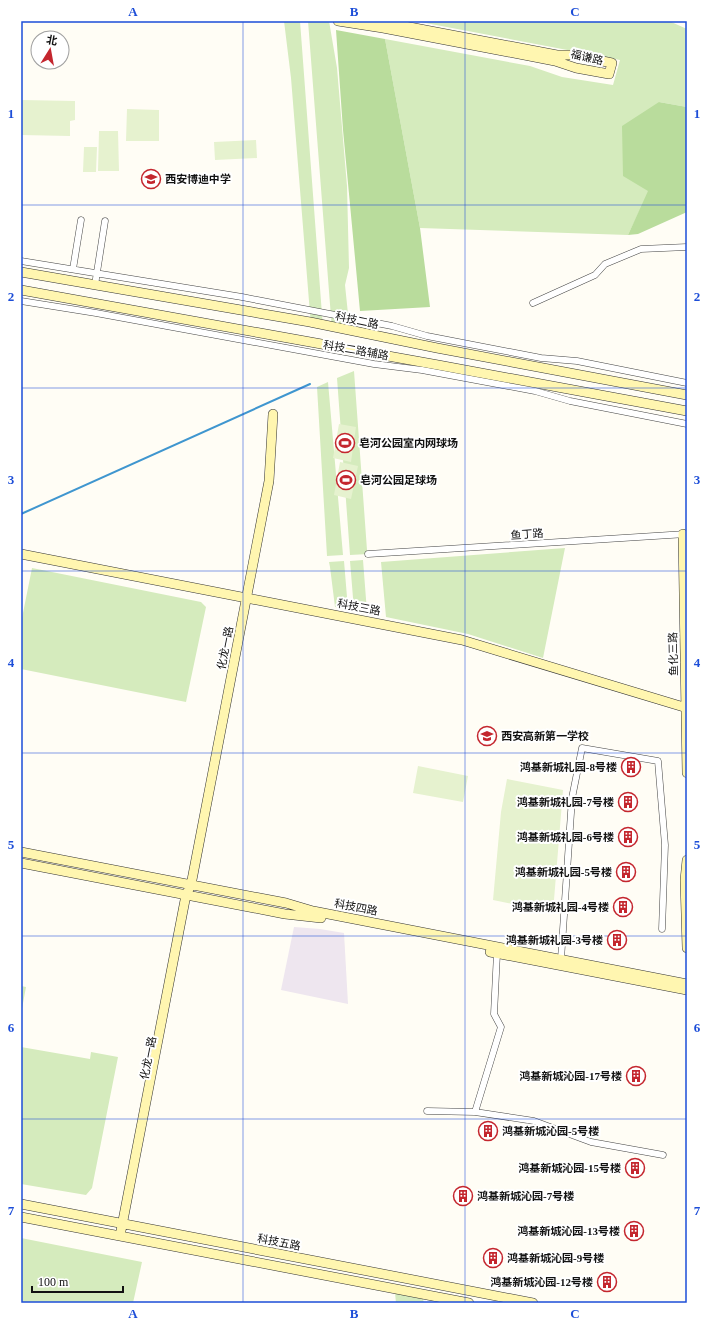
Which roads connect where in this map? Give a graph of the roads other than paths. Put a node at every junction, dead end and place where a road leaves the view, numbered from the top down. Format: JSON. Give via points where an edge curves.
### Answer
{"nodes":[{"id":1,"x":338,"y":21,"type":"edge"},
{"id":2,"x":378,"y":21,"type":"edge"},
{"id":3,"x":81,"y":220,"type":"dead end"},
{"id":4,"x":105,"y":221,"type":"dead end"},
{"id":5,"x":687,"y":247,"type":"edge"},
{"id":6,"x":21,"y":261,"type":"edge"},
{"id":7,"x":73,"y":269,"type":"junction"},
{"id":8,"x":21,"y":272,"type":"edge"},
{"id":9,"x":97,"y":273,"type":"junction"},
{"id":10,"x":95,"y":285,"type":"junction"},
{"id":11,"x":21,"y":290,"type":"edge"},
{"id":12,"x":21,"y":301,"type":"edge"},
{"id":13,"x":533,"y":303,"type":"dead end"},
{"id":14,"x":687,"y":383,"type":"edge"},
{"id":15,"x":687,"y":395,"type":"edge"},
{"id":16,"x":687,"y":411,"type":"edge"},
{"id":17,"x":273,"y":414,"type":"dead end"},
{"id":18,"x":687,"y":424,"type":"edge"},
{"id":19,"x":685,"y":534,"type":"edge"},
{"id":20,"x":21,"y":554,"type":"edge"},
{"id":21,"x":368,"y":554,"type":"dead end"},
{"id":22,"x":247,"y":597,"type":"junction"},
{"id":23,"x":686,"y":708,"type":"edge"},
{"id":24,"x":687,"y":773,"type":"edge"},
{"id":25,"x":21,"y":852,"type":"edge"},
{"id":26,"x":687,"y":860,"type":"edge"},
{"id":27,"x":21,"y":863,"type":"edge"},
{"id":28,"x":147,"y":876,"type":"junction"},
{"id":29,"x":191,"y":885,"type":"junction"},
{"id":30,"x":145,"y":887,"type":"junction"},
{"id":31,"x":220,"y":890,"type":"junction"},
{"id":32,"x":189,"y":896,"type":"junction"},
{"id":33,"x":218,"y":901,"type":"junction"},
{"id":34,"x":662,"y":929,"type":"dead end"},
{"id":35,"x":687,"y":948,"type":"edge"},
{"id":36,"x":497,"y":953,"type":"junction"},
{"id":37,"x":561,"y":959,"type":"junction"},
{"id":38,"x":687,"y":984,"type":"edge"},
{"id":39,"x":687,"y":990,"type":"edge"},
{"id":40,"x":427,"y":1111,"type":"dead end"},
{"id":41,"x":476,"y":1112,"type":"junction"},
{"id":42,"x":663,"y":1155,"type":"dead end"},
{"id":43,"x":21,"y":1204,"type":"edge"},
{"id":44,"x":21,"y":1216,"type":"edge"},
{"id":45,"x":125,"y":1224,"type":"junction"},
{"id":46,"x":123,"y":1236,"type":"junction"},
{"id":47,"x":469,"y":1303,"type":"edge"},
{"id":48,"x":533,"y":1303,"type":"edge"}],
"edges":[{"from":1,"to":2,"type":"street","name":"福谦路","via":[[555,61],[609,74],[612,63]]},
{"from":3,"to":7,"type":"street"},
{"from":4,"to":9,"type":"street"},
{"from":5,"to":13,"type":"street","via":[[641,249],[604,264],[595,276]]},
{"from":6,"to":7,"type":"street"},
{"from":7,"to":9,"type":"street"},
{"from":8,"to":10,"type":"street","name":"科技二路"},
{"from":9,"to":10,"type":"street"},
{"from":9,"to":14,"type":"street","via":[[242,297],[392,326],[427,336],[541,358],[577,361]]},
{"from":10,"to":15,"type":"street","name":"科技二路","via":[[310,322]]},
{"from":11,"to":16,"type":"street"},
{"from":12,"to":18,"type":"street","name":"科技二路辅路","via":[[535,390],[570,401]]},
{"from":17,"to":22,"type":"street","name":"化龙一路","via":[[269,481]]},
{"from":19,"to":21,"type":"street","name":"鱼丁路"},
{"from":19,"to":23,"type":"street","name":"鱼化三路"},
{"from":20,"to":22,"type":"street","name":"科技三路"},
{"from":22,"to":23,"type":"street","name":"科技三路","via":[[462,640]]},
{"from":22,"to":29,"type":"street","name":"化龙一路"},
{"from":23,"to":24,"type":"street","name":"鱼化三路"},
{"from":25,"to":28,"type":"street","name":"科技四路"},
{"from":26,"to":35,"type":"street"},
{"from":27,"to":30,"type":"street","name":"科技四路"},
{"from":28,"to":29,"type":"street","name":"科技四路"},
{"from":28,"to":30,"type":"street"},
{"from":29,"to":31,"type":"street","name":"科技四路"},
{"from":29,"to":32,"type":"street","name":"化龙一路"},
{"from":30,"to":32,"type":"street","name":"科技四路"},
{"from":31,"to":33,"type":"street"},
{"from":31,"to":37,"type":"street","name":"科技四路","via":[[313,911]]},
{"from":32,"to":33,"type":"street","name":"科技四路"},
{"from":32,"to":45,"type":"street","name":"化龙一路"},
{"from":33,"to":36,"type":"street","name":"科技四路","via":[[285,914],[318,917]]},
{"from":34,"to":37,"type":"street","via":[[665,845],[658,762],[582,748],[572,798]]},
{"from":36,"to":39,"type":"street","name":"科技四路"},
{"from":36,"to":41,"type":"street","via":[[494,1014],[501,1027]]},
{"from":37,"to":38,"type":"street","name":"科技四路"},
{"from":40,"to":41,"type":"street"},
{"from":41,"to":42,"type":"street","via":[[534,1121],[590,1142]]},
{"from":43,"to":45,"type":"street","name":"科技五路"},
{"from":44,"to":46,"type":"street"},
{"from":45,"to":46,"type":"street","name":"化龙一路"},
{"from":45,"to":48,"type":"street","name":"科技五路"},
{"from":46,"to":47,"type":"street"}]}
